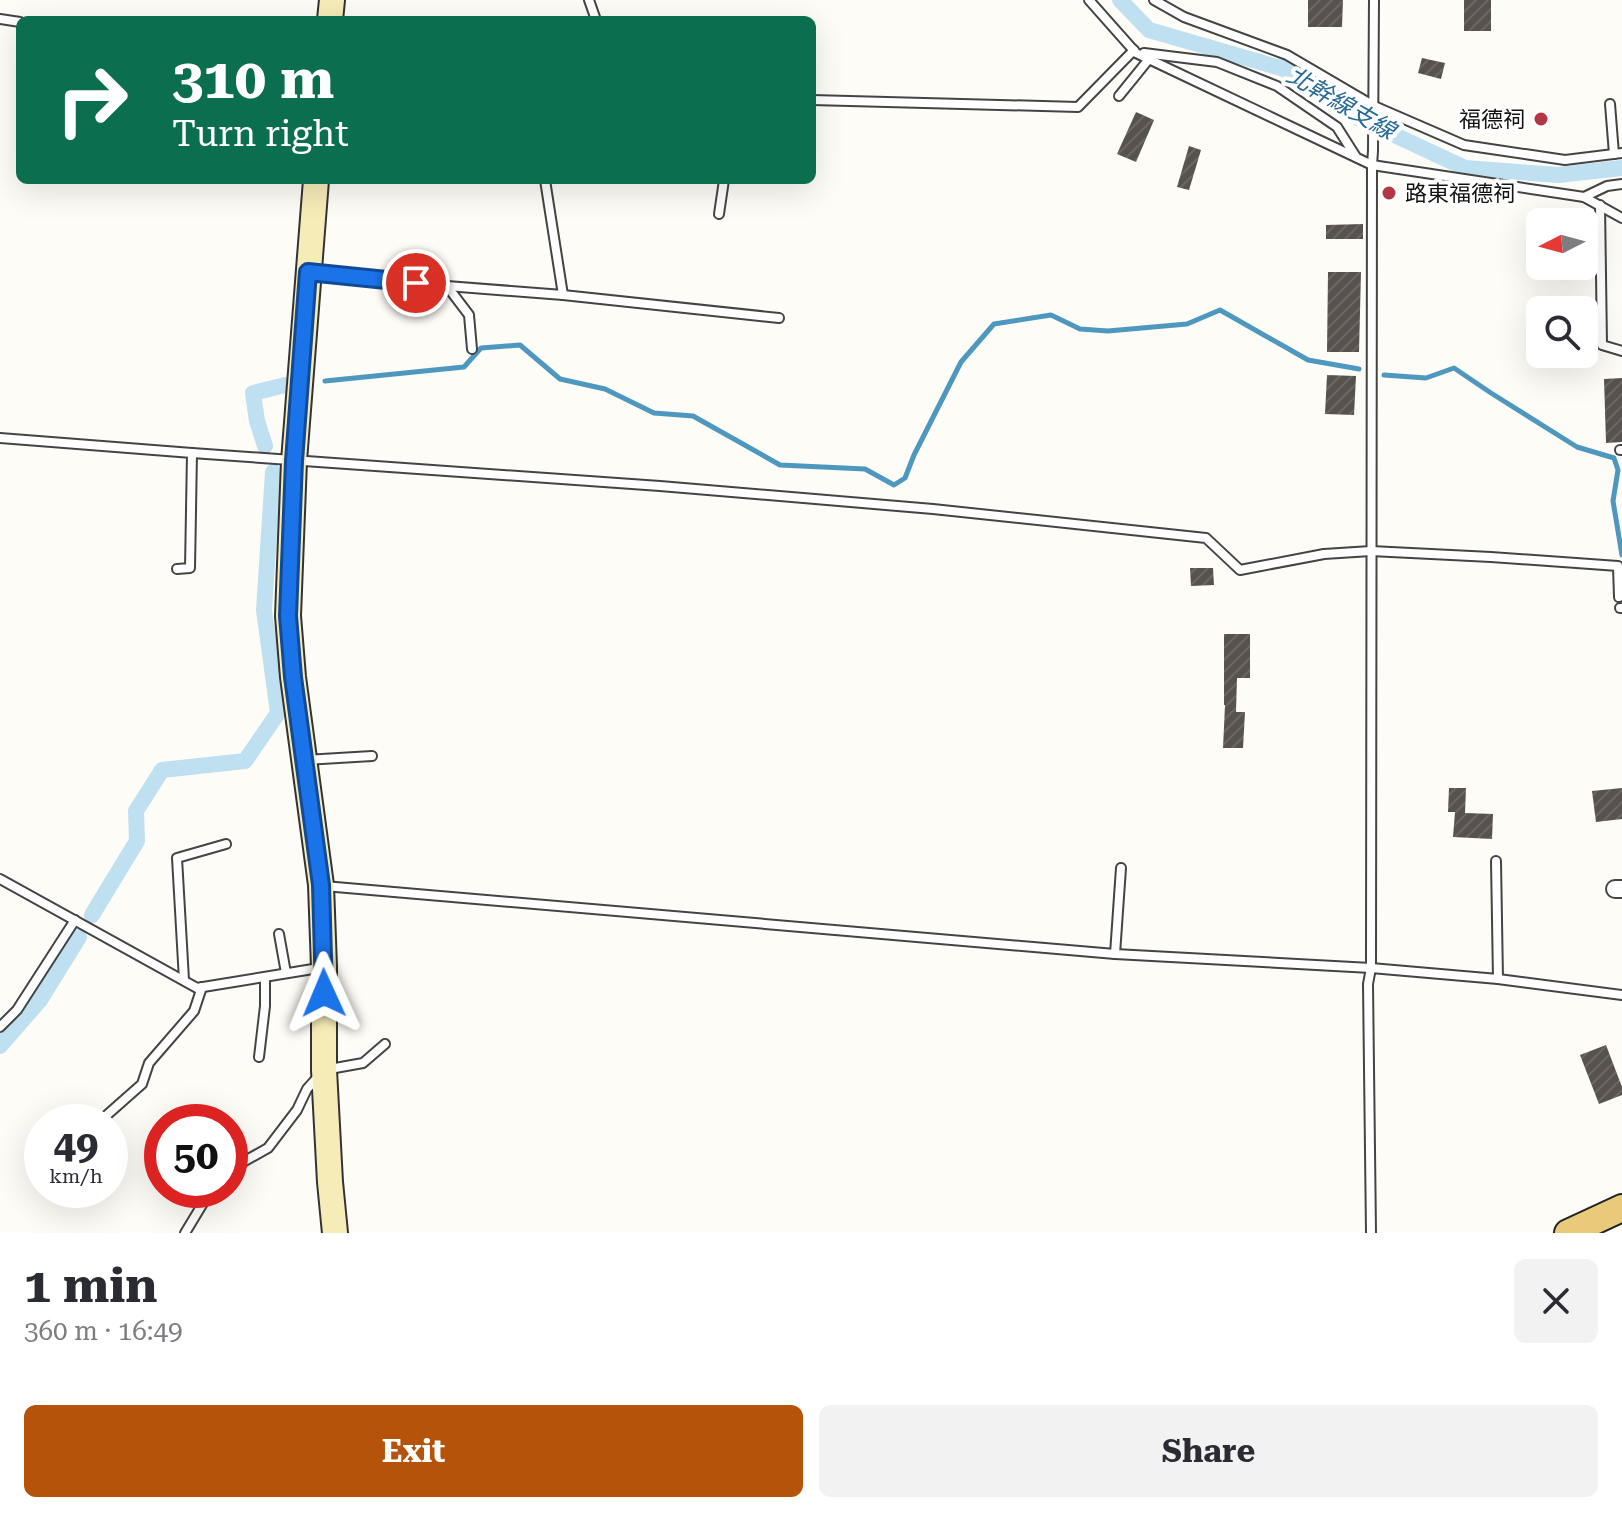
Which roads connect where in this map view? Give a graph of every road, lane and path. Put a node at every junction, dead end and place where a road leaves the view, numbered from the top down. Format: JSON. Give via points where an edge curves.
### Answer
{"nodes":[{"id":1,"x":1089,"y":0,"type":"edge"},
{"id":2,"x":1154,"y":0,"type":"edge"},
{"id":3,"x":1374,"y":0,"type":"edge"},
{"id":4,"x":1135,"y":51,"type":"junction"},
{"id":5,"x":1149,"y":59,"type":"junction"},
{"id":6,"x":1119,"y":96,"type":"dead end"},
{"id":7,"x":816,"y":100,"type":"edge"},
{"id":8,"x":1610,"y":104,"type":"dead end"},
{"id":9,"x":1374,"y":106,"type":"junction"},
{"id":10,"x":1618,"y":153,"type":"edge"},
{"id":11,"x":1356,"y":157,"type":"junction"},
{"id":12,"x":1372,"y":165,"type":"junction"},
{"id":13,"x":316,"y":184,"type":"edge"},
{"id":14,"x":546,"y":184,"type":"edge"},
{"id":15,"x":723,"y":184,"type":"edge"},
{"id":16,"x":1622,"y":184,"type":"edge"},
{"id":17,"x":1584,"y":197,"type":"junction"},
{"id":18,"x":1600,"y":205,"type":"junction"},
{"id":19,"x":719,"y":214,"type":"dead end"},
{"id":20,"x":1622,"y":218,"type":"edge"},
{"id":21,"x":308,"y":272,"type":"junction"},
{"id":22,"x":447,"y":286,"type":"junction"},
{"id":23,"x":563,"y":295,"type":"junction"},
{"id":24,"x":779,"y":318,"type":"dead end"},
{"id":25,"x":472,"y":349,"type":"dead end"},
{"id":26,"x":1622,"y":351,"type":"edge"},
{"id":27,"x":0,"y":438,"type":"edge"},
{"id":28,"x":192,"y":453,"type":"junction"},
{"id":29,"x":294,"y":461,"type":"junction"},
{"id":30,"x":1371,"y":551,"type":"junction"},
{"id":31,"x":177,"y":569,"type":"dead end"},
{"id":32,"x":1622,"y":596,"type":"edge"},
{"id":33,"x":372,"y":756,"type":"dead end"},
{"id":34,"x":304,"y":760,"type":"junction"},
{"id":35,"x":226,"y":844,"type":"dead end"},
{"id":36,"x":1496,"y":861,"type":"dead end"},
{"id":37,"x":1121,"y":868,"type":"dead end"},
{"id":38,"x":0,"y":879,"type":"edge"},
{"id":39,"x":321,"y":885,"type":"junction"},
{"id":40,"x":75,"y":920,"type":"junction"},
{"id":41,"x":279,"y":934,"type":"dead end"},
{"id":42,"x":1115,"y":954,"type":"junction"},
{"id":43,"x":324,"y":967,"type":"junction"},
{"id":44,"x":1371,"y":968,"type":"junction"},
{"id":45,"x":286,"y":973,"type":"junction"},
{"id":46,"x":265,"y":977,"type":"junction"},
{"id":47,"x":1498,"y":979,"type":"junction"},
{"id":48,"x":184,"y":980,"type":"junction"},
{"id":49,"x":202,"y":987,"type":"junction"},
{"id":50,"x":1622,"y":995,"type":"edge"},
{"id":51,"x":0,"y":1027,"type":"edge"},
{"id":52,"x":385,"y":1044,"type":"dead end"},
{"id":53,"x":259,"y":1057,"type":"dead end"},
{"id":54,"x":324,"y":1070,"type":"junction"},
{"id":55,"x":119,"y":1104,"type":"edge"},
{"id":56,"x":248,"y":1159,"type":"edge"},
{"id":57,"x":200,"y":1208,"type":"edge"},
{"id":58,"x":1622,"y":1208,"type":"edge"},
{"id":59,"x":185,"y":1233,"type":"edge"},
{"id":60,"x":335,"y":1233,"type":"edge"},
{"id":61,"x":1371,"y":1233,"type":"edge"},
{"id":62,"x":1568,"y":1233,"type":"edge"}],
"edges":[{"from":1,"to":4,"type":"lane"},
{"from":2,"to":9,"type":"lane","via":[[1184,17],[1287,55]]},
{"from":3,"to":9,"type":"lane"},
{"from":4,"to":5,"type":"lane"},
{"from":4,"to":7,"type":"lane","via":[[1078,107]]},
{"from":4,"to":11,"type":"lane","via":[[1217,62],[1277,86],[1337,127]]},
{"from":5,"to":6,"type":"lane"},
{"from":5,"to":11,"type":"lane"},
{"from":8,"to":10,"type":"lane"},
{"from":9,"to":10,"type":"lane","via":[[1464,145],[1565,160]]},
{"from":9,"to":12,"type":"lane"},
{"from":11,"to":12,"type":"lane"},
{"from":12,"to":17,"type":"lane"},
{"from":12,"to":30,"type":"lane"},
{"from":13,"to":21,"type":"main road"},
{"from":14,"to":23,"type":"lane"},
{"from":15,"to":19,"type":"lane"},
{"from":16,"to":17,"type":"lane"},
{"from":17,"to":18,"type":"lane"},
{"from":18,"to":20,"type":"lane"},
{"from":18,"to":26,"type":"lane","via":[[1602,345]]},
{"from":21,"to":22,"type":"lane"},
{"from":21,"to":29,"type":"main road"},
{"from":22,"to":23,"type":"lane"},
{"from":22,"to":25,"type":"lane","via":[[469,315]]},
{"from":23,"to":24,"type":"lane"},
{"from":27,"to":28,"type":"lane"},
{"from":28,"to":29,"type":"lane"},
{"from":28,"to":31,"type":"lane","via":[[190,568]]},
{"from":29,"to":30,"type":"lane","via":[[933,509],[1206,538],[1240,570]]},
{"from":29,"to":34,"type":"main road","via":[[288,616]]},
{"from":30,"to":32,"type":"lane","via":[[1618,566]]},
{"from":30,"to":44,"type":"lane"},
{"from":33,"to":34,"type":"lane"},
{"from":34,"to":39,"type":"main road"},
{"from":35,"to":48,"type":"lane","via":[[177,858]]},
{"from":36,"to":47,"type":"lane"},
{"from":37,"to":42,"type":"lane"},
{"from":38,"to":40,"type":"lane"},
{"from":39,"to":42,"type":"lane"},
{"from":39,"to":43,"type":"main road"},
{"from":40,"to":48,"type":"lane"},
{"from":40,"to":51,"type":"lane","via":[[17,1010]]},
{"from":41,"to":45,"type":"lane"},
{"from":42,"to":44,"type":"lane"},
{"from":43,"to":45,"type":"lane"},
{"from":43,"to":54,"type":"main road"},
{"from":44,"to":47,"type":"lane"},
{"from":44,"to":61,"type":"lane"},
{"from":45,"to":46,"type":"lane"},
{"from":46,"to":49,"type":"lane"},
{"from":46,"to":53,"type":"lane"},
{"from":47,"to":50,"type":"lane"},
{"from":48,"to":49,"type":"lane"},
{"from":49,"to":55,"type":"lane","via":[[194,1011],[149,1063],[142,1084]]},
{"from":52,"to":54,"type":"lane","via":[[363,1063]]},
{"from":54,"to":56,"type":"lane","via":[[268,1148]]},
{"from":54,"to":60,"type":"main road"},
{"from":57,"to":59,"type":"lane"},
{"from":58,"to":62,"type":"main road"}]}
